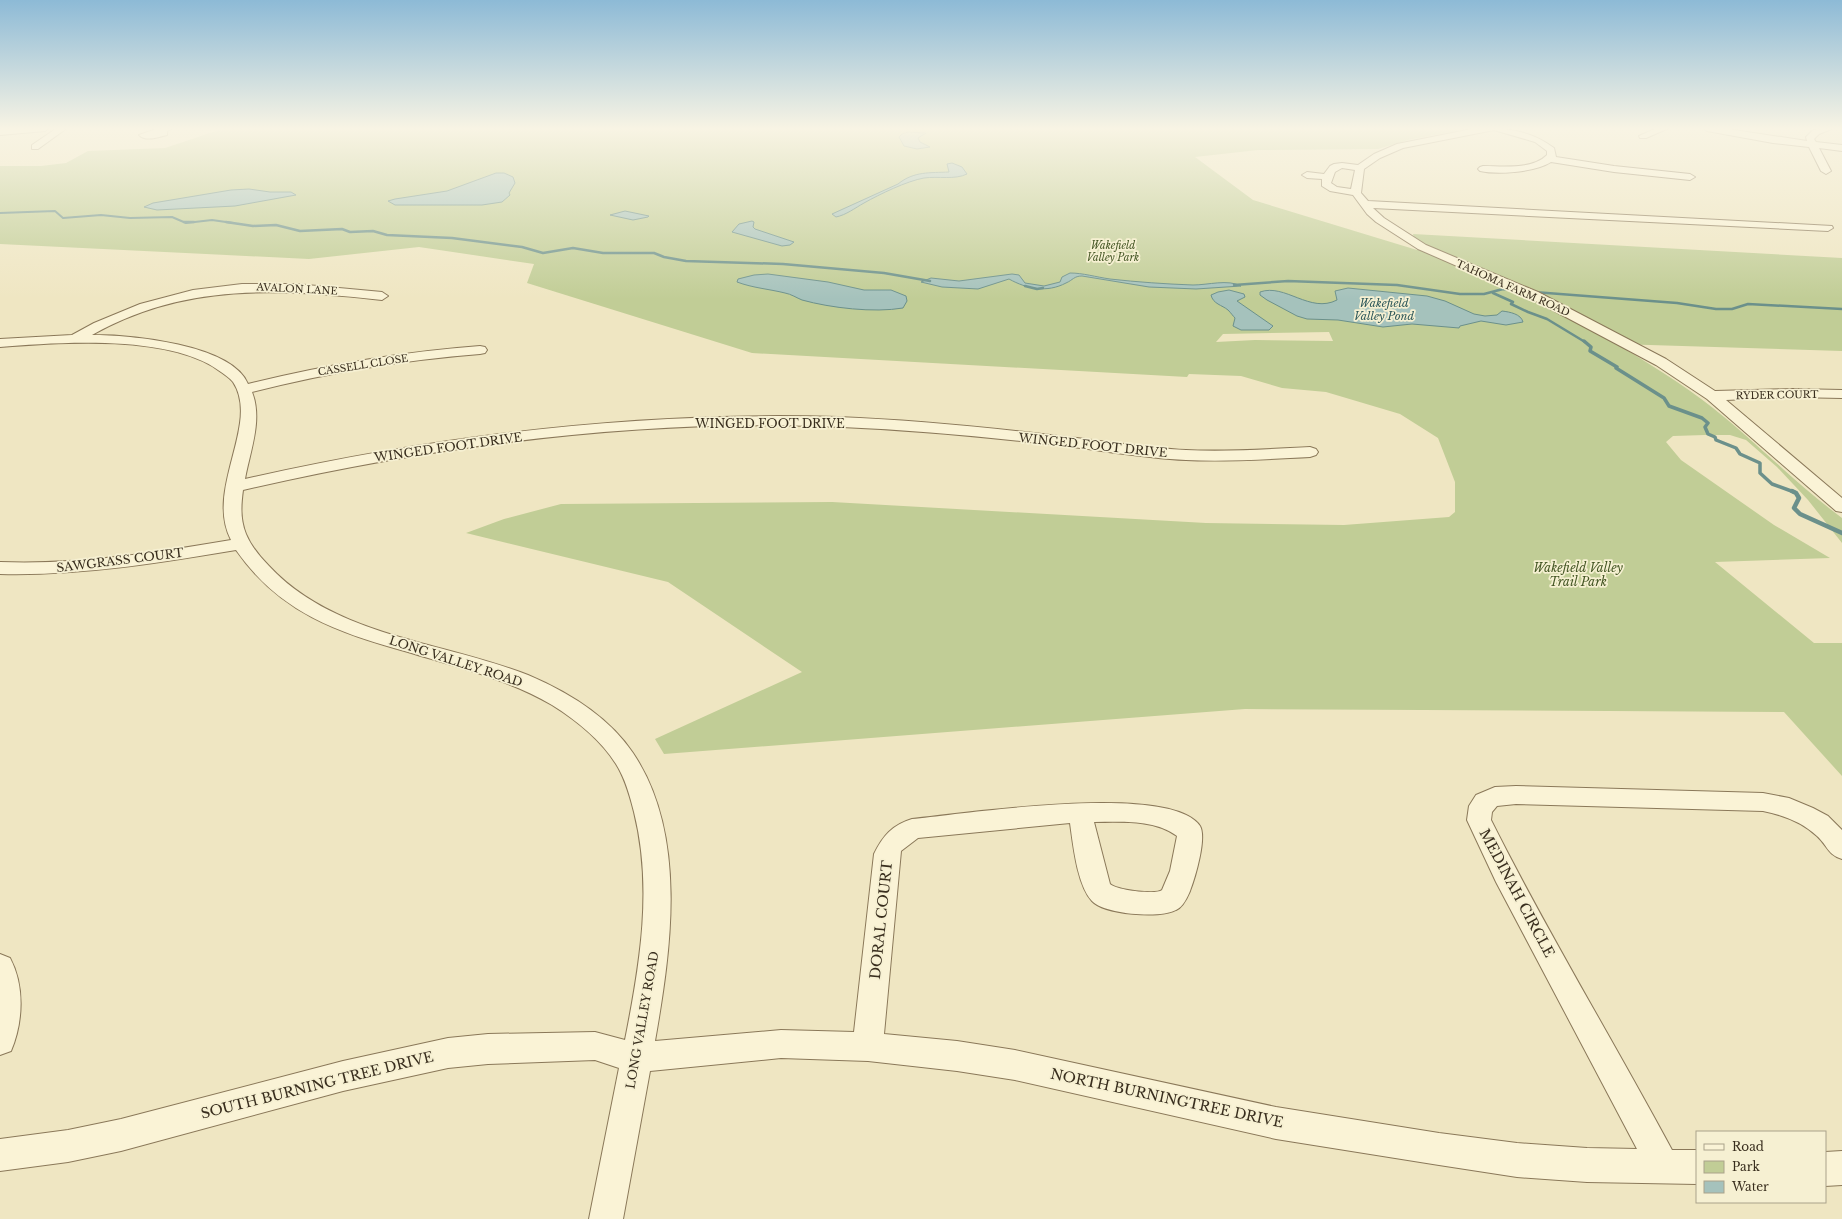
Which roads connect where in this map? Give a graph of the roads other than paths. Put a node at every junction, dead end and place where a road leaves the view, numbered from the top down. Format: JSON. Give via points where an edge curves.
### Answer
{"nodes":[{"id":1,"x":1327,"y":185,"type":"edge"},
{"id":2,"x":1356,"y":185,"type":"edge"},
{"id":3,"x":1356,"y":193,"type":"junction"},
{"id":4,"x":1365,"y":204,"type":"junction"},
{"id":5,"x":1828,"y":228,"type":"dead end"},
{"id":6,"x":382,"y":296,"type":"dead end"},
{"id":7,"x":77,"y":338,"type":"junction"},
{"id":8,"x":0,"y":343,"type":"edge"},
{"id":9,"x":480,"y":350,"type":"dead end"},
{"id":10,"x":246,"y":390,"type":"junction"},
{"id":11,"x":1842,"y":394,"type":"edge"},
{"id":12,"x":1712,"y":396,"type":"junction"},
{"id":13,"x":1310,"y":452,"type":"dead end"},
{"id":14,"x":234,"y":487,"type":"junction"},
{"id":15,"x":1842,"y":507,"type":"edge"},
{"id":16,"x":240,"y":544,"type":"junction"},
{"id":17,"x":0,"y":568,"type":"edge"},
{"id":18,"x":1080,"y":812,"type":"junction"},
{"id":19,"x":1842,"y":849,"type":"edge"},
{"id":20,"x":0,"y":967,"type":"edge"},
{"id":21,"x":0,"y":1041,"type":"edge"},
{"id":22,"x":868,"y":1047,"type":"junction"},
{"id":23,"x":636,"y":1058,"type":"junction"},
{"id":24,"x":0,"y":1155,"type":"edge"},
{"id":25,"x":1663,"y":1166,"type":"junction"},
{"id":26,"x":1696,"y":1167,"type":"edge"},
{"id":27,"x":1842,"y":1168,"type":"edge"},
{"id":28,"x":1826,"y":1169,"type":"edge"},
{"id":29,"x":606,"y":1219,"type":"edge"}],
"edges":[{"from":1,"to":3,"type":"street","via":[[1330,188]]},
{"from":2,"to":3,"type":"street"},
{"from":3,"to":4,"type":"street","name":"TAHOMA FARM ROAD"},
{"from":4,"to":5,"type":"street"},
{"from":4,"to":12,"type":"street","name":"TAHOMA FARM ROAD","via":[[1380,220],[1422,247],[1528,292],[1661,362]]},
{"from":6,"to":7,"type":"street","name":"AVALON LANE","via":[[281,287],[216,290],[128,312]]},
{"from":7,"to":8,"type":"street"},
{"from":7,"to":10,"type":"street","via":[[138,341],[187,351],[217,362],[239,380]]},
{"from":9,"to":10,"type":"street","name":"CASSELL CLOSE","via":[[429,354],[339,367]]},
{"from":10,"to":14,"type":"street","name":"LONG VALLEY ROAD","via":[[249,403],[247,430]]},
{"from":11,"to":12,"type":"street","name":"RYDER COURT"},
{"from":12,"to":15,"type":"street","name":"TAHOMA FARM ROAD"},
{"from":13,"to":14,"type":"street","name":"WINGED FOOT DRIVE","via":[[1236,456],[1185,455],[893,425],[809,421],[708,422],[588,429],[465,443],[292,473]]},
{"from":14,"to":16,"type":"street","name":"LONG VALLEY ROAD","via":[[234,528]]},
{"from":16,"to":17,"type":"street","name":"SAWGRASS COURT","via":[[100,565],[28,570]]},
{"from":16,"to":23,"type":"street","name":"LONG VALLEY ROAD","via":[[267,577],[296,600],[363,631],[496,671],[533,686],[574,708],[594,724],[625,760],[639,788],[657,859],[658,902],[651,981]]},
{"from":18,"to":18,"type":"street","name":"DORAL COURT","via":[[1149,815],[1183,825],[1190,832],[1190,842],[1180,887],[1174,898],[1168,902],[1150,903],[1112,899],[1099,891],[1094,880]]},
{"from":18,"to":22,"type":"street","name":"DORAL COURT","via":[[912,829],[892,844],[887,854]]},
{"from":19,"to":25,"type":"street","name":"MEDINAH CIRCLE","via":[[1827,829],[1814,820],[1787,807],[1763,802],[1516,795],[1495,796],[1483,802],[1478,810],[1479,820],[1505,874]]},
{"from":20,"to":21,"type":"street","via":[[5,982],[5,1011]]},
{"from":22,"to":23,"type":"street","name":"NORTH BURNINGTREE DRIVE","via":[[781,1044]]},
{"from":22,"to":25,"type":"street","name":"NORTH BURNINGTREE DRIVE","via":[[1015,1065],[1276,1123],[1439,1149],[1517,1160],[1587,1165]]},
{"from":23,"to":24,"type":"street","name":"SOUTH BURNING TREE DRIVE","via":[[595,1046],[488,1049],[448,1053],[343,1076],[121,1135],[68,1146]]},
{"from":23,"to":29,"type":"street","name":"LONG VALLEY ROAD"},
{"from":25,"to":26,"type":"street","name":"NORTH BURNINGTREE DRIVE"},
{"from":27,"to":28,"type":"street"}]}
